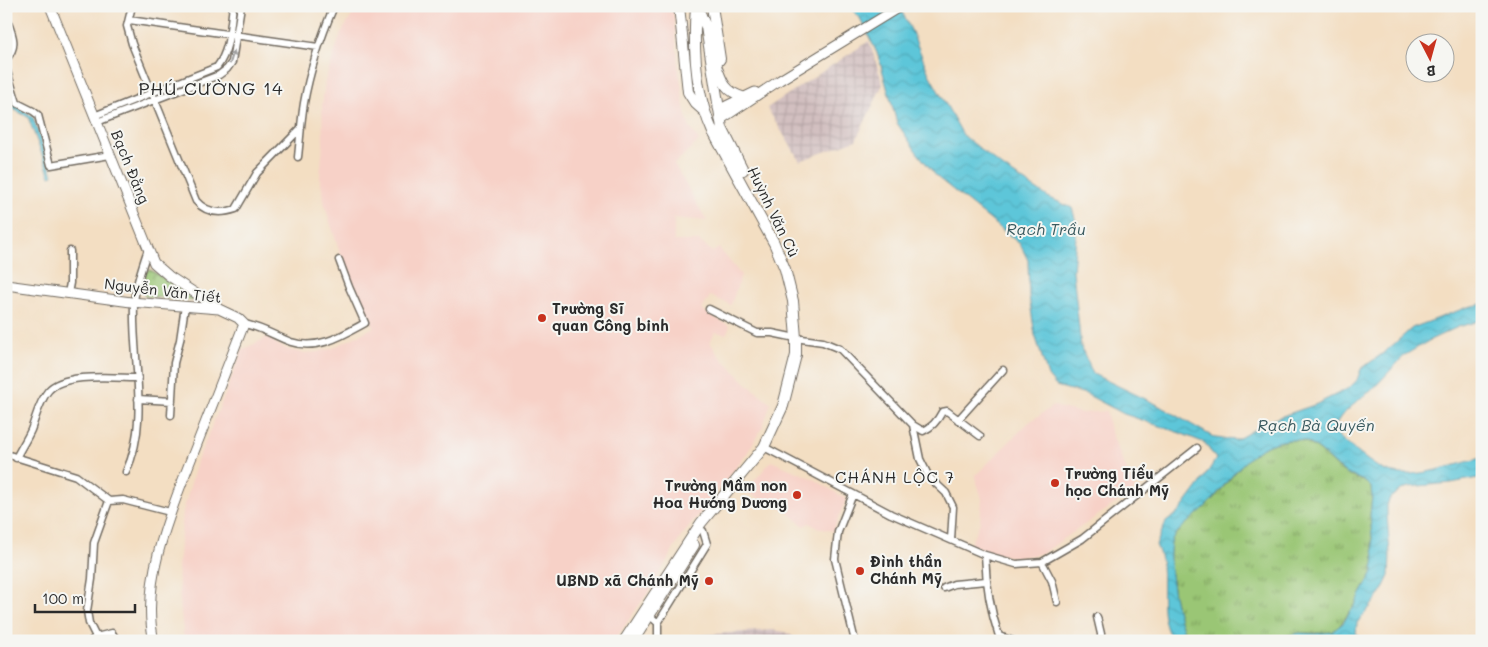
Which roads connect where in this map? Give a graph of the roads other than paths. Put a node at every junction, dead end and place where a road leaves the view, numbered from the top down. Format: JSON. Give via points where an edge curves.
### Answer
{"nodes":[{"id":1,"x":50,"y":6,"type":"edge"},
{"id":2,"x":132,"y":6,"type":"edge"},
{"id":3,"x":233,"y":6,"type":"edge"},
{"id":4,"x":240,"y":6,"type":"edge"},
{"id":5,"x":334,"y":6,"type":"edge"},
{"id":6,"x":679,"y":6,"type":"edge"},
{"id":7,"x":697,"y":6,"type":"edge"},
{"id":8,"x":712,"y":6,"type":"edge"},
{"id":9,"x":901,"y":6,"type":"edge"},
{"id":10,"x":6,"y":18,"type":"edge"},
{"id":11,"x":129,"y":20,"type":"junction"},
{"id":12,"x":233,"y":36,"type":"junction"},
{"id":13,"x":318,"y":47,"type":"junction"},
{"id":14,"x":6,"y":59,"type":"edge"},
{"id":15,"x":716,"y":64,"type":"junction"},
{"id":16,"x":6,"y":68,"type":"edge"},
{"id":17,"x":714,"y":75,"type":"junction"},
{"id":18,"x":780,"y":80,"type":"junction"},
{"id":19,"x":153,"y":97,"type":"junction"},
{"id":20,"x":744,"y":97,"type":"junction"},
{"id":21,"x":695,"y":103,"type":"junction"},
{"id":22,"x":718,"y":108,"type":"junction"},
{"id":23,"x":704,"y":111,"type":"junction"},
{"id":24,"x":96,"y":119,"type":"junction"},
{"id":25,"x":720,"y":120,"type":"junction"},
{"id":26,"x":710,"y":125,"type":"junction"},
{"id":27,"x":301,"y":128,"type":"junction"},
{"id":28,"x":110,"y":155,"type":"junction"},
{"id":29,"x":298,"y":157,"type":"dead end"},
{"id":30,"x":148,"y":249,"type":"junction"},
{"id":31,"x":70,"y":251,"type":"dead end"},
{"id":32,"x":339,"y":260,"type":"dead end"},
{"id":33,"x":6,"y":285,"type":"edge"},
{"id":34,"x":68,"y":293,"type":"junction"},
{"id":35,"x":134,"y":302,"type":"junction"},
{"id":36,"x":186,"y":306,"type":"junction"},
{"id":37,"x":219,"y":309,"type":"junction"},
{"id":38,"x":709,"y":309,"type":"dead end"},
{"id":39,"x":244,"y":324,"type":"junction"},
{"id":40,"x":799,"y":339,"type":"junction"},
{"id":41,"x":1003,"y":370,"type":"dead end"},
{"id":42,"x":138,"y":378,"type":"junction"},
{"id":43,"x":138,"y":399,"type":"junction"},
{"id":44,"x":172,"y":401,"type":"junction"},
{"id":45,"x":171,"y":415,"type":"dead end"},
{"id":46,"x":958,"y":420,"type":"junction"},
{"id":47,"x":913,"y":424,"type":"junction"},
{"id":48,"x":980,"y":436,"type":"dead end"},
{"id":49,"x":766,"y":448,"type":"junction"},
{"id":50,"x":1197,"y":448,"type":"dead end"},
{"id":51,"x":6,"y":455,"type":"edge"},
{"id":52,"x":16,"y":458,"type":"junction"},
{"id":53,"x":126,"y":472,"type":"dead end"},
{"id":54,"x":854,"y":494,"type":"junction"},
{"id":55,"x":109,"y":501,"type":"junction"},
{"id":56,"x":170,"y":512,"type":"junction"},
{"id":57,"x":702,"y":527,"type":"junction"},
{"id":58,"x":951,"y":540,"type":"junction"},
{"id":59,"x":985,"y":555,"type":"junction"},
{"id":60,"x":1042,"y":562,"type":"junction"},
{"id":61,"x":986,"y":581,"type":"junction"},
{"id":62,"x":944,"y":588,"type":"dead end"},
{"id":63,"x":1057,"y":602,"type":"dead end"},
{"id":64,"x":647,"y":613,"type":"junction"},
{"id":65,"x":1097,"y":617,"type":"dead end"},
{"id":66,"x":658,"y":623,"type":"junction"},
{"id":67,"x":93,"y":639,"type":"edge"},
{"id":68,"x":117,"y":641,"type":"edge"},
{"id":69,"x":154,"y":641,"type":"edge"},
{"id":70,"x":624,"y":641,"type":"edge"},
{"id":71,"x":632,"y":641,"type":"edge"},
{"id":72,"x":658,"y":641,"type":"edge"},
{"id":73,"x":855,"y":641,"type":"edge"},
{"id":74,"x":1013,"y":641,"type":"edge"},
{"id":75,"x":1101,"y":641,"type":"edge"}],
"edges":[{"from":1,"to":24,"type":"street","name":"Bạch Đằng"},
{"from":2,"to":11,"type":"street"},
{"from":3,"to":12,"type":"street"},
{"from":4,"to":12,"type":"street"},
{"from":5,"to":13,"type":"street"},
{"from":6,"to":21,"type":"main road","via":[[688,92]]},
{"from":7,"to":15,"type":"main road","via":[[711,25]]},
{"from":7,"to":17,"type":"main road","via":[[706,27]]},
{"from":7,"to":21,"type":"main road","via":[[690,57]]},
{"from":7,"to":23,"type":"main road","name":"Huỳnh Văn Cù","via":[[695,45]]},
{"from":8,"to":15,"type":"main road","via":[[720,58]]},
{"from":9,"to":18,"type":"street"},
{"from":10,"to":14,"type":"street","via":[[14,42],[12,53]]},
{"from":11,"to":12,"type":"street"},
{"from":11,"to":19,"type":"street","via":[[127,26],[132,44]]},
{"from":12,"to":13,"type":"street"},
{"from":12,"to":19,"type":"street","via":[[234,54],[227,69],[219,75]]},
{"from":13,"to":27,"type":"street"},
{"from":15,"to":17,"type":"main road"},
{"from":15,"to":20,"type":"street","via":[[729,90]]},
{"from":16,"to":28,"type":"street","via":[[17,102],[38,115],[51,165]]},
{"from":17,"to":22,"type":"main road"},
{"from":18,"to":20,"type":"street"},
{"from":18,"to":25,"type":"street"},
{"from":19,"to":24,"type":"street"},
{"from":19,"to":27,"type":"street","via":[[196,201],[211,212],[236,209],[257,173]]},
{"from":20,"to":22,"type":"street"},
{"from":21,"to":23,"type":"main road","name":"Huỳnh Văn Cù"},
{"from":22,"to":23,"type":"main road"},
{"from":22,"to":25,"type":"main road"},
{"from":23,"to":26,"type":"main road","name":"Huỳnh Văn Cù"},
{"from":24,"to":28,"type":"street","name":"Bạch Đằng"},
{"from":25,"to":26,"type":"main road"},
{"from":25,"to":40,"type":"main road","via":[[725,136],[784,250],[799,298],[803,328]]},
{"from":26,"to":40,"type":"main road","name":"Huỳnh Văn Cù","via":[[774,243],[793,301]]},
{"from":27,"to":29,"type":"street"},
{"from":28,"to":30,"type":"street","name":"Bạch Đằng"},
{"from":30,"to":35,"type":"street"},
{"from":30,"to":37,"type":"street","name":"Bạch Đằng","via":[[154,263],[162,270]]},
{"from":31,"to":34,"type":"street"},
{"from":32,"to":39,"type":"street","name":"Nguyễn Văn Tiết","via":[[365,323],[333,340],[313,345],[297,344]]},
{"from":33,"to":34,"type":"street","name":"Nguyễn Văn Tiết"},
{"from":34,"to":35,"type":"street","name":"Nguyễn Văn Tiết"},
{"from":35,"to":36,"type":"street","name":"Nguyễn Văn Tiết"},
{"from":35,"to":42,"type":"street"},
{"from":36,"to":37,"type":"street","name":"Nguyễn Văn Tiết"},
{"from":36,"to":44,"type":"street","via":[[174,363]]},
{"from":37,"to":39,"type":"street","name":"Nguyễn Văn Tiết"},
{"from":38,"to":40,"type":"street","via":[[757,333]]},
{"from":39,"to":56,"type":"street"},
{"from":40,"to":47,"type":"street","via":[[823,342],[840,349]]},
{"from":40,"to":49,"type":"main road","via":[[796,381],[785,416]]},
{"from":41,"to":46,"type":"street"},
{"from":42,"to":43,"type":"street"},
{"from":42,"to":52,"type":"street","via":[[82,378],[49,390]]},
{"from":43,"to":44,"type":"street"},
{"from":43,"to":53,"type":"street","via":[[132,459]]},
{"from":44,"to":45,"type":"street"},
{"from":46,"to":47,"type":"street","via":[[947,411],[942,412],[937,422],[927,430]]},
{"from":46,"to":48,"type":"street"},
{"from":47,"to":58,"type":"street","via":[[920,459],[929,477],[946,493],[952,507]]},
{"from":49,"to":54,"type":"street"},
{"from":49,"to":57,"type":"main road"},
{"from":50,"to":60,"type":"street","via":[[1082,539]]},
{"from":51,"to":52,"type":"street"},
{"from":52,"to":55,"type":"street","via":[[76,476]]},
{"from":54,"to":58,"type":"street"},
{"from":54,"to":73,"type":"street","via":[[838,532],[836,559]]},
{"from":55,"to":56,"type":"street","via":[[123,500]]},
{"from":55,"to":67,"type":"street","via":[[94,544],[87,611]]},
{"from":56,"to":69,"type":"street","via":[[151,591],[150,619]]},
{"from":57,"to":64,"type":"main road"},
{"from":57,"to":66,"type":"street","via":[[706,544]]},
{"from":58,"to":59,"type":"street"},
{"from":59,"to":60,"type":"street","via":[[1016,564]]},
{"from":59,"to":61,"type":"street"},
{"from":60,"to":63,"type":"street","via":[[1052,581]]},
{"from":61,"to":62,"type":"street"},
{"from":61,"to":74,"type":"street","via":[[999,636]]},
{"from":64,"to":66,"type":"street"},
{"from":64,"to":70,"type":"main road"},
{"from":64,"to":71,"type":"main road"},
{"from":65,"to":75,"type":"street"},
{"from":66,"to":72,"type":"street"},
{"from":67,"to":68,"type":"street","via":[[112,633]]}]}
